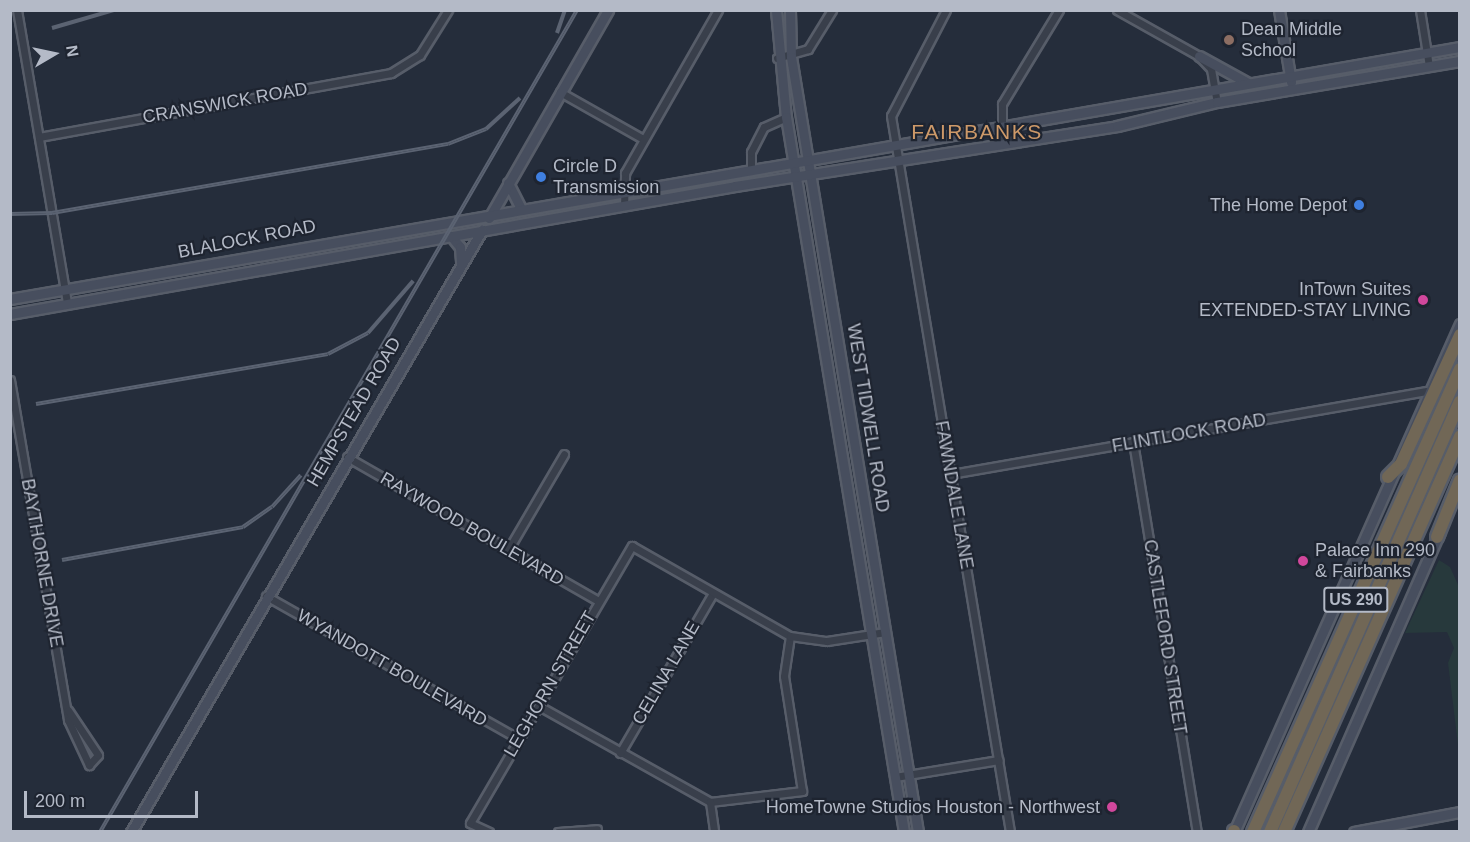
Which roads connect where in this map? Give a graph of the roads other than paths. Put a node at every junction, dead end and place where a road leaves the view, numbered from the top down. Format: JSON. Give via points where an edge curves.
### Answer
{"nodes":[{"id":1,"x":17,"y":10,"type":"edge"},
{"id":2,"x":448,"y":10,"type":"edge"},
{"id":3,"x":608,"y":10,"type":"edge"},
{"id":4,"x":718,"y":10,"type":"edge"},
{"id":5,"x":776,"y":10,"type":"edge"},
{"id":6,"x":790,"y":10,"type":"edge"},
{"id":7,"x":832,"y":10,"type":"edge"},
{"id":8,"x":946,"y":10,"type":"edge"},
{"id":9,"x":1059,"y":10,"type":"edge"},
{"id":10,"x":1117,"y":10,"type":"edge"},
{"id":11,"x":1279,"y":10,"type":"edge"},
{"id":12,"x":1420,"y":10,"type":"edge"},
{"id":13,"x":1460,"y":47,"type":"edge"},
{"id":14,"x":1427,"y":53,"type":"junction"},
{"id":15,"x":1199,"y":56,"type":"junction"},
{"id":16,"x":791,"y":57,"type":"junction"},
{"id":17,"x":777,"y":58,"type":"junction"},
{"id":18,"x":1460,"y":61,"type":"edge"},
{"id":19,"x":1429,"y":66,"type":"junction"},
{"id":20,"x":1290,"y":76,"type":"junction"},
{"id":21,"x":1248,"y":82,"type":"junction"},
{"id":22,"x":1215,"y":88,"type":"junction"},
{"id":23,"x":1292,"y":89,"type":"junction"},
{"id":24,"x":560,"y":92,"type":"junction"},
{"id":25,"x":1218,"y":102,"type":"junction"},
{"id":26,"x":786,"y":117,"type":"junction"},
{"id":27,"x":1080,"y":117,"type":"junction"},
{"id":28,"x":1000,"y":130,"type":"junction"},
{"id":29,"x":1082,"y":132,"type":"junction"},
{"id":30,"x":39,"y":137,"type":"junction"},
{"id":31,"x":643,"y":139,"type":"junction"},
{"id":32,"x":1002,"y":144,"type":"junction"},
{"id":33,"x":895,"y":146,"type":"junction"},
{"id":34,"x":897,"y":159,"type":"junction"},
{"id":35,"x":808,"y":160,"type":"junction"},
{"id":36,"x":794,"y":162,"type":"junction"},
{"id":37,"x":750,"y":170,"type":"junction"},
{"id":38,"x":810,"y":174,"type":"junction"},
{"id":39,"x":796,"y":176,"type":"junction"},
{"id":40,"x":508,"y":183,"type":"junction"},
{"id":41,"x":735,"y":186,"type":"junction"},
{"id":42,"x":623,"y":192,"type":"junction"},
{"id":43,"x":624,"y":206,"type":"junction"},
{"id":44,"x":522,"y":210,"type":"junction"},
{"id":45,"x":490,"y":216,"type":"junction"},
{"id":46,"x":481,"y":231,"type":"junction"},
{"id":47,"x":378,"y":232,"type":"junction"},
{"id":48,"x":451,"y":236,"type":"junction"},
{"id":49,"x":381,"y":248,"type":"junction"},
{"id":50,"x":275,"y":251,"type":"junction"},
{"id":51,"x":462,"y":263,"type":"junction"},
{"id":52,"x":278,"y":265,"type":"junction"},
{"id":53,"x":170,"y":271,"type":"junction"},
{"id":54,"x":813,"y":272,"type":"junction"},
{"id":55,"x":827,"y":272,"type":"junction"},
{"id":56,"x":173,"y":286,"type":"junction"},
{"id":57,"x":65,"y":289,"type":"junction"},
{"id":58,"x":10,"y":299,"type":"edge"},
{"id":59,"x":68,"y":304,"type":"junction"},
{"id":60,"x":10,"y":314,"type":"edge"},
{"id":61,"x":1460,"y":324,"type":"edge"},
{"id":62,"x":1460,"y":335,"type":"edge"},
{"id":63,"x":843,"y":362,"type":"junction"},
{"id":64,"x":829,"y":367,"type":"junction"},
{"id":65,"x":1460,"y":369,"type":"edge"},
{"id":66,"x":10,"y":380,"type":"edge"},
{"id":67,"x":1426,"y":391,"type":"junction"},
{"id":68,"x":1460,"y":402,"type":"edge"},
{"id":69,"x":1460,"y":436,"type":"edge"},
{"id":70,"x":1133,"y":442,"type":"junction"},
{"id":71,"x":857,"y":451,"type":"junction"},
{"id":72,"x":564,"y":454,"type":"dead end"},
{"id":73,"x":844,"y":454,"type":"junction"},
{"id":74,"x":347,"y":457,"type":"junction"},
{"id":75,"x":951,"y":474,"type":"junction"},
{"id":76,"x":1388,"y":477,"type":"junction"},
{"id":77,"x":1460,"y":480,"type":"edge"},
{"id":78,"x":1460,"y":489,"type":"edge"},
{"id":79,"x":1437,"y":537,"type":"junction"},
{"id":80,"x":871,"y":541,"type":"junction"},
{"id":81,"x":857,"y":542,"type":"junction"},
{"id":82,"x":508,"y":550,"type":"junction"},
{"id":83,"x":713,"y":593,"type":"junction"},
{"id":84,"x":266,"y":596,"type":"junction"},
{"id":85,"x":598,"y":601,"type":"junction"},
{"id":86,"x":885,"y":632,"type":"junction"},
{"id":87,"x":871,"y":634,"type":"junction"},
{"id":88,"x":790,"y":636,"type":"junction"},
{"id":89,"x":896,"y":702,"type":"junction"},
{"id":90,"x":882,"y":705,"type":"junction"},
{"id":91,"x":538,"y":706,"type":"junction"},
{"id":92,"x":68,"y":710,"type":"junction"},
{"id":93,"x":519,"y":739,"type":"junction"},
{"id":94,"x":620,"y":753,"type":"junction"},
{"id":95,"x":999,"y":760,"type":"junction"},
{"id":96,"x":909,"y":775,"type":"junction"},
{"id":97,"x":895,"y":777,"type":"junction"},
{"id":98,"x":710,"y":802,"type":"junction"},
{"id":99,"x":1460,"y":812,"type":"edge"},
{"id":100,"x":597,"y":829,"type":"dead end"},
{"id":101,"x":131,"y":831,"type":"edge"},
{"id":102,"x":489,"y":831,"type":"edge"},
{"id":103,"x":558,"y":831,"type":"edge"},
{"id":104,"x":714,"y":831,"type":"edge"},
{"id":105,"x":904,"y":831,"type":"edge"},
{"id":106,"x":918,"y":831,"type":"edge"},
{"id":107,"x":1010,"y":831,"type":"edge"},
{"id":108,"x":1197,"y":831,"type":"edge"},
{"id":109,"x":1234,"y":831,"type":"edge"},
{"id":110,"x":1253,"y":831,"type":"edge"},
{"id":111,"x":1270,"y":831,"type":"edge"},
{"id":112,"x":1284,"y":831,"type":"edge"},
{"id":113,"x":1308,"y":831,"type":"edge"},
{"id":114,"x":1354,"y":831,"type":"edge"}],
"edges":[{"from":1,"to":30,"type":"street"},
{"from":2,"to":30,"type":"street","name":"CRANSWICK ROAD","via":[[409,64],[374,78]]},
{"from":3,"to":24,"type":"main road","name":"HEMPSTEAD ROAD"},
{"from":4,"to":31,"type":"street"},
{"from":5,"to":17,"type":"main road","name":"WEST TIDWELL ROAD"},
{"from":6,"to":16,"type":"main road","name":"WEST TIDWELL ROAD"},
{"from":7,"to":16,"type":"street","via":[[808,49]]},
{"from":8,"to":33,"type":"street","name":"FAWNDALE LANE","via":[[892,105]]},
{"from":9,"to":28,"type":"street","via":[[1002,104]]},
{"from":10,"to":15,"type":"street"},
{"from":11,"to":20,"type":"main road"},
{"from":12,"to":14,"type":"street"},
{"from":13,"to":14,"type":"main road","name":"BLALOCK ROAD"},
{"from":14,"to":19,"type":"street"},
{"from":14,"to":20,"type":"main road","name":"BLALOCK ROAD"},
{"from":15,"to":21,"type":"main road"},
{"from":15,"to":22,"type":"street","via":[[1211,69]]},
{"from":16,"to":17,"type":"street"},
{"from":16,"to":35,"type":"main road","name":"WEST TIDWELL ROAD"},
{"from":17,"to":26,"type":"main road","name":"WEST TIDWELL ROAD"},
{"from":18,"to":19,"type":"main road","name":"BLALOCK ROAD"},
{"from":19,"to":23,"type":"main road","name":"BLALOCK ROAD"},
{"from":20,"to":21,"type":"main road","name":"BLALOCK ROAD"},
{"from":20,"to":23,"type":"main road"},
{"from":21,"to":22,"type":"main road","name":"BLALOCK ROAD"},
{"from":22,"to":25,"type":"street"},
{"from":22,"to":27,"type":"main road","name":"BLALOCK ROAD"},
{"from":23,"to":25,"type":"main road","name":"BLALOCK ROAD"},
{"from":24,"to":31,"type":"street"},
{"from":24,"to":40,"type":"main road","name":"HEMPSTEAD ROAD"},
{"from":25,"to":29,"type":"main road","name":"BLALOCK ROAD"},
{"from":26,"to":36,"type":"main road","name":"WEST TIDWELL ROAD"},
{"from":26,"to":37,"type":"street","via":[[764,127],[751,152]]},
{"from":27,"to":28,"type":"main road","name":"BLALOCK ROAD"},
{"from":27,"to":29,"type":"main road"},
{"from":28,"to":32,"type":"street"},
{"from":28,"to":33,"type":"main road","name":"BLALOCK ROAD"},
{"from":29,"to":32,"type":"main road","name":"BLALOCK ROAD"},
{"from":30,"to":57,"type":"street"},
{"from":31,"to":42,"type":"street","via":[[625,173]]},
{"from":32,"to":34,"type":"main road","name":"BLALOCK ROAD"},
{"from":33,"to":34,"type":"street","name":"FAWNDALE LANE"},
{"from":33,"to":35,"type":"main road","name":"BLALOCK ROAD"},
{"from":34,"to":38,"type":"main road","name":"BLALOCK ROAD"},
{"from":34,"to":75,"type":"street","name":"FAWNDALE LANE"},
{"from":35,"to":36,"type":"main road","name":"BLALOCK ROAD"},
{"from":35,"to":38,"type":"main road","name":"WEST TIDWELL ROAD"},
{"from":36,"to":37,"type":"main road","name":"BLALOCK ROAD"},
{"from":36,"to":39,"type":"main road","name":"WEST TIDWELL ROAD"},
{"from":37,"to":41,"type":"main road"},
{"from":37,"to":42,"type":"main road","name":"BLALOCK ROAD"},
{"from":38,"to":39,"type":"main road","name":"BLALOCK ROAD"},
{"from":38,"to":55,"type":"main road","name":"WEST TIDWELL ROAD"},
{"from":39,"to":41,"type":"main road","name":"BLALOCK ROAD"},
{"from":39,"to":54,"type":"main road","name":"WEST TIDWELL ROAD"},
{"from":40,"to":44,"type":"main road"},
{"from":40,"to":45,"type":"main road","name":"HEMPSTEAD ROAD"},
{"from":41,"to":43,"type":"main road","name":"BLALOCK ROAD"},
{"from":42,"to":43,"type":"street"},
{"from":42,"to":44,"type":"main road","name":"BLALOCK ROAD"},
{"from":43,"to":46,"type":"main road","name":"BLALOCK ROAD"},
{"from":44,"to":45,"type":"main road","name":"BLALOCK ROAD"},
{"from":45,"to":46,"type":"main road","name":"HEMPSTEAD ROAD"},
{"from":45,"to":47,"type":"main road","name":"BLALOCK ROAD"},
{"from":46,"to":48,"type":"main road","name":"BLALOCK ROAD"},
{"from":46,"to":51,"type":"main road","name":"HEMPSTEAD ROAD"},
{"from":47,"to":49,"type":"main road"},
{"from":47,"to":50,"type":"main road","name":"BLALOCK ROAD"},
{"from":48,"to":49,"type":"main road","name":"BLALOCK ROAD"},
{"from":48,"to":51,"type":"main road","via":[[460,247]]},
{"from":49,"to":52,"type":"main road","name":"BLALOCK ROAD"},
{"from":50,"to":52,"type":"main road"},
{"from":50,"to":53,"type":"main road","name":"BLALOCK ROAD"},
{"from":51,"to":74,"type":"main road","name":"HEMPSTEAD ROAD"},
{"from":52,"to":56,"type":"main road","name":"BLALOCK ROAD"},
{"from":53,"to":56,"type":"main road"},
{"from":53,"to":57,"type":"main road","name":"BLALOCK ROAD"},
{"from":54,"to":55,"type":"main road"},
{"from":54,"to":64,"type":"main road","name":"WEST TIDWELL ROAD"},
{"from":55,"to":63,"type":"main road","name":"WEST TIDWELL ROAD"},
{"from":56,"to":59,"type":"main road","name":"BLALOCK ROAD"},
{"from":57,"to":58,"type":"main road","name":"BLALOCK ROAD"},
{"from":57,"to":59,"type":"street"},
{"from":59,"to":60,"type":"main road","name":"BLALOCK ROAD"},
{"from":61,"to":67,"type":"main road"},
{"from":62,"to":76,"type":"highway","via":[[1401,464]]},
{"from":63,"to":64,"type":"main road"},
{"from":63,"to":71,"type":"main road","name":"WEST TIDWELL ROAD"},
{"from":64,"to":73,"type":"main road","name":"WEST TIDWELL ROAD"},
{"from":65,"to":110,"type":"highway","number":"US 290"},
{"from":66,"to":92,"type":"street","name":"BAYTHORNE DRIVE"},
{"from":67,"to":70,"type":"street","name":"FLINTLOCK ROAD"},
{"from":67,"to":76,"type":"main road"},
{"from":68,"to":111,"type":"highway"},
{"from":69,"to":112,"type":"highway","number":"US 290"},
{"from":70,"to":75,"type":"street","name":"FLINTLOCK ROAD"},
{"from":70,"to":108,"type":"street","name":"CASTLEFORD STREET"},
{"from":71,"to":73,"type":"main road"},
{"from":71,"to":80,"type":"main road","name":"WEST TIDWELL ROAD"},
{"from":72,"to":82,"type":"street"},
{"from":73,"to":81,"type":"main road","name":"WEST TIDWELL ROAD"},
{"from":74,"to":82,"type":"street","name":"RAYWOOD BOULEVARD"},
{"from":74,"to":84,"type":"main road","name":"HEMPSTEAD ROAD"},
{"from":75,"to":95,"type":"street","name":"FAWNDALE LANE"},
{"from":76,"to":109,"type":"main road"},
{"from":77,"to":79,"type":"highway"},
{"from":78,"to":79,"type":"main road"},
{"from":79,"to":113,"type":"main road"},
{"from":80,"to":81,"type":"main road"},
{"from":80,"to":86,"type":"main road","name":"WEST TIDWELL ROAD"},
{"from":81,"to":87,"type":"main road","name":"WEST TIDWELL ROAD"},
{"from":82,"to":85,"type":"street","name":"RAYWOOD BOULEVARD"},
{"from":83,"to":85,"type":"street","name":"LEGHORN STREET","via":[[632,546]]},
{"from":83,"to":88,"type":"street"},
{"from":83,"to":94,"type":"street","name":"CELINA LANE"},
{"from":84,"to":93,"type":"street","name":"WYANDOTT BOULEVARD"},
{"from":84,"to":101,"type":"main road","name":"HEMPSTEAD ROAD"},
{"from":85,"to":91,"type":"street","name":"LEGHORN STREET"},
{"from":86,"to":87,"type":"street"},
{"from":86,"to":89,"type":"main road","name":"WEST TIDWELL ROAD"},
{"from":87,"to":88,"type":"street","via":[[815,641]]},
{"from":87,"to":90,"type":"main road","name":"WEST TIDWELL ROAD"},
{"from":88,"to":98,"type":"street","via":[[784,676],[802,791]]},
{"from":89,"to":90,"type":"main road"},
{"from":89,"to":96,"type":"main road","name":"WEST TIDWELL ROAD"},
{"from":90,"to":97,"type":"main road","name":"WEST TIDWELL ROAD"},
{"from":91,"to":93,"type":"street","name":"LEGHORN STREET"},
{"from":91,"to":94,"type":"street"},
{"from":92,"to":92,"type":"street","name":"BAYTHORNE DRIVE","via":[[72,736],[89,765],[98,755]]},
{"from":93,"to":102,"type":"street","name":"LEGHORN STREET","via":[[470,823]]},
{"from":94,"to":98,"type":"street"},
{"from":95,"to":96,"type":"street"},
{"from":95,"to":107,"type":"street","name":"FAWNDALE LANE"},
{"from":96,"to":97,"type":"street"},
{"from":96,"to":106,"type":"main road","name":"WEST TIDWELL ROAD"},
{"from":97,"to":105,"type":"main road","name":"WEST TIDWELL ROAD"},
{"from":98,"to":104,"type":"street"},
{"from":99,"to":114,"type":"main road"},
{"from":100,"to":103,"type":"street"}]}
